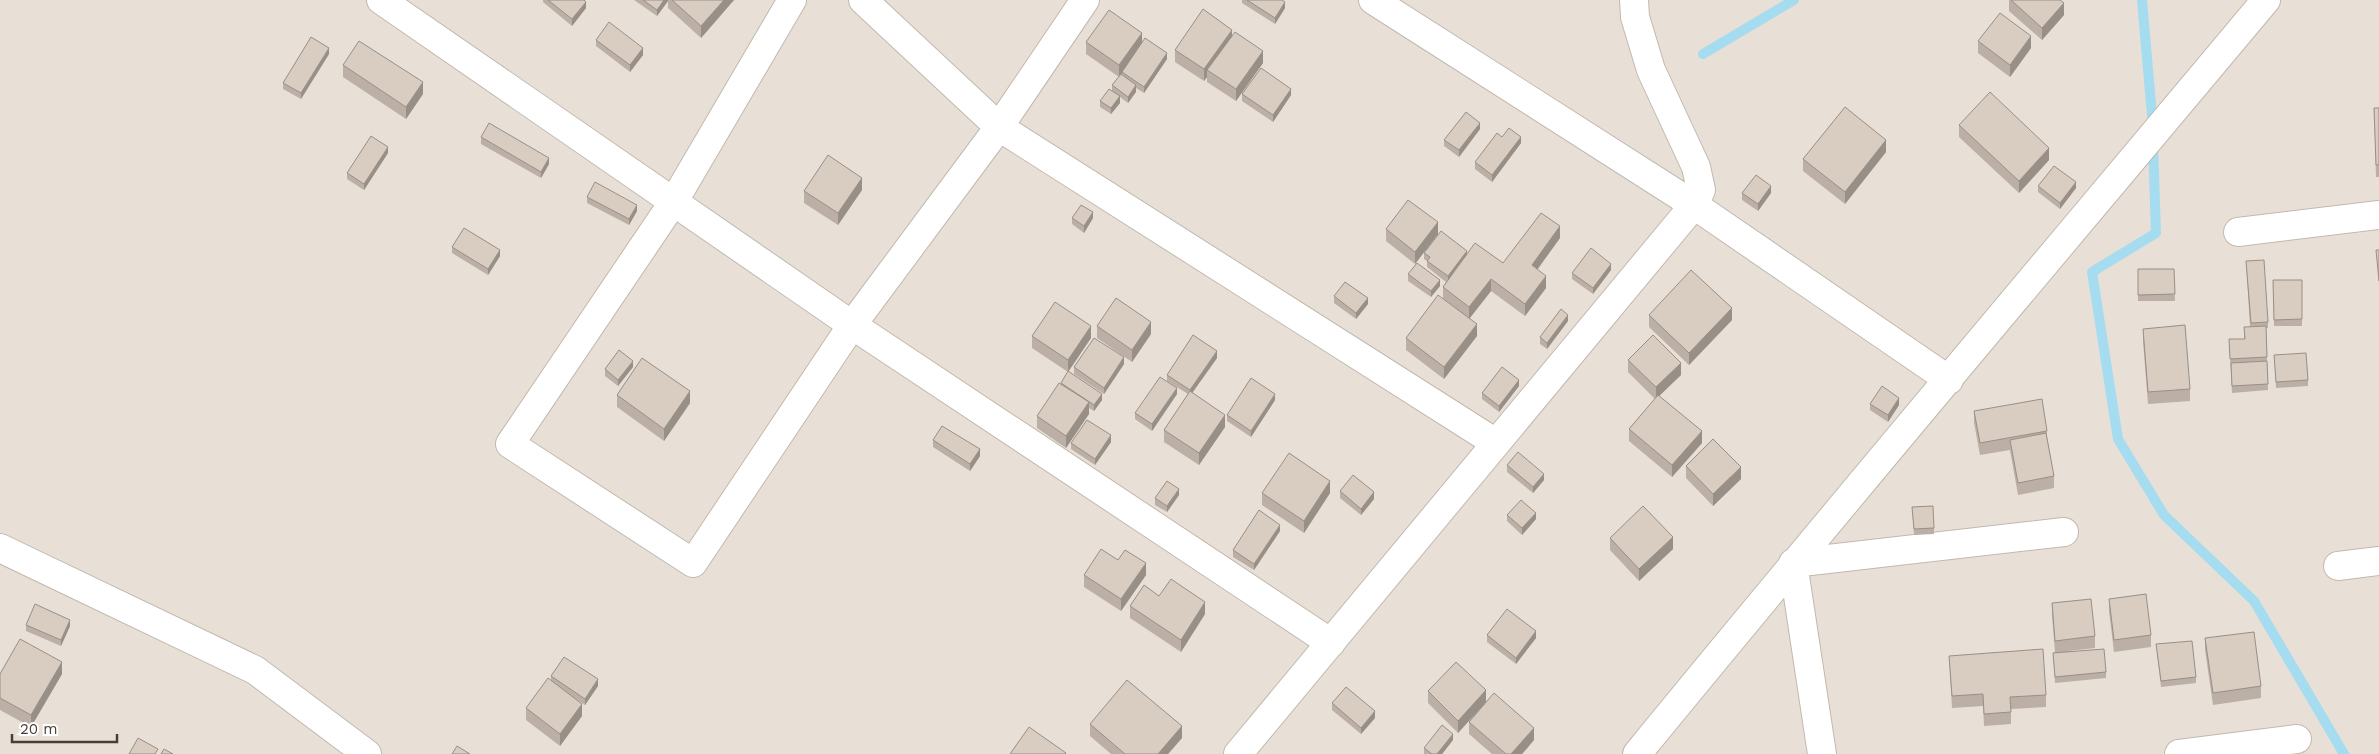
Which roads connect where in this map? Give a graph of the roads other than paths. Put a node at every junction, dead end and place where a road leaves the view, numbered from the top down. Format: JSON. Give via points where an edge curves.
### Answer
{"nodes":[{"id":1,"x":381,"y":0,"type":"edge"},
{"id":2,"x":792,"y":0,"type":"edge"},
{"id":3,"x":864,"y":0,"type":"edge"},
{"id":4,"x":1085,"y":0,"type":"edge"},
{"id":5,"x":1373,"y":0,"type":"edge"},
{"id":6,"x":1634,"y":0,"type":"edge"},
{"id":7,"x":2266,"y":0,"type":"edge"},
{"id":8,"x":999,"y":127,"type":"junction"},
{"id":9,"x":674,"y":201,"type":"junction"},
{"id":10,"x":1694,"y":206,"type":"junction"},
{"id":11,"x":2379,"y":216,"type":"edge"},
{"id":12,"x":2238,"y":232,"type":"dead end"},
{"id":13,"x":852,"y":325,"type":"junction"},
{"id":14,"x":1949,"y":380,"type":"junction"},
{"id":15,"x":1496,"y":443,"type":"junction"},
{"id":16,"x":2064,"y":532,"type":"dead end"},
{"id":17,"x":0,"y":548,"type":"edge"},
{"id":18,"x":2379,"y":561,"type":"edge"},
{"id":19,"x":1793,"y":563,"type":"junction"},
{"id":20,"x":2338,"y":566,"type":"dead end"},
{"id":21,"x":1331,"y":643,"type":"junction"},
{"id":22,"x":2297,"y":739,"type":"dead end"},
{"id":23,"x":367,"y":754,"type":"edge"},
{"id":24,"x":1238,"y":754,"type":"edge"},
{"id":25,"x":1637,"y":754,"type":"edge"},
{"id":26,"x":1822,"y":754,"type":"edge"},
{"id":27,"x":2179,"y":754,"type":"edge"}],
"edges":[{"from":1,"to":9,"type":"street"},
{"from":2,"to":9,"type":"street"},
{"from":3,"to":8,"type":"street"},
{"from":4,"to":8,"type":"street"},
{"from":5,"to":10,"type":"street"},
{"from":6,"to":10,"type":"street","via":[[1635,17],[1651,70],[1696,167],[1701,190]]},
{"from":7,"to":14,"type":"street"},
{"from":8,"to":13,"type":"street"},
{"from":8,"to":15,"type":"street"},
{"from":9,"to":13,"type":"street"},
{"from":9,"to":13,"type":"street","via":[[510,444],[693,563]]},
{"from":10,"to":14,"type":"street"},
{"from":10,"to":15,"type":"street"},
{"from":11,"to":12,"type":"street"},
{"from":13,"to":21,"type":"street"},
{"from":14,"to":19,"type":"street"},
{"from":15,"to":21,"type":"street"},
{"from":16,"to":19,"type":"street"},
{"from":17,"to":23,"type":"street","via":[[255,670]]},
{"from":18,"to":20,"type":"street"},
{"from":19,"to":25,"type":"street"},
{"from":19,"to":26,"type":"street"},
{"from":21,"to":24,"type":"street"},
{"from":22,"to":27,"type":"street"}]}
